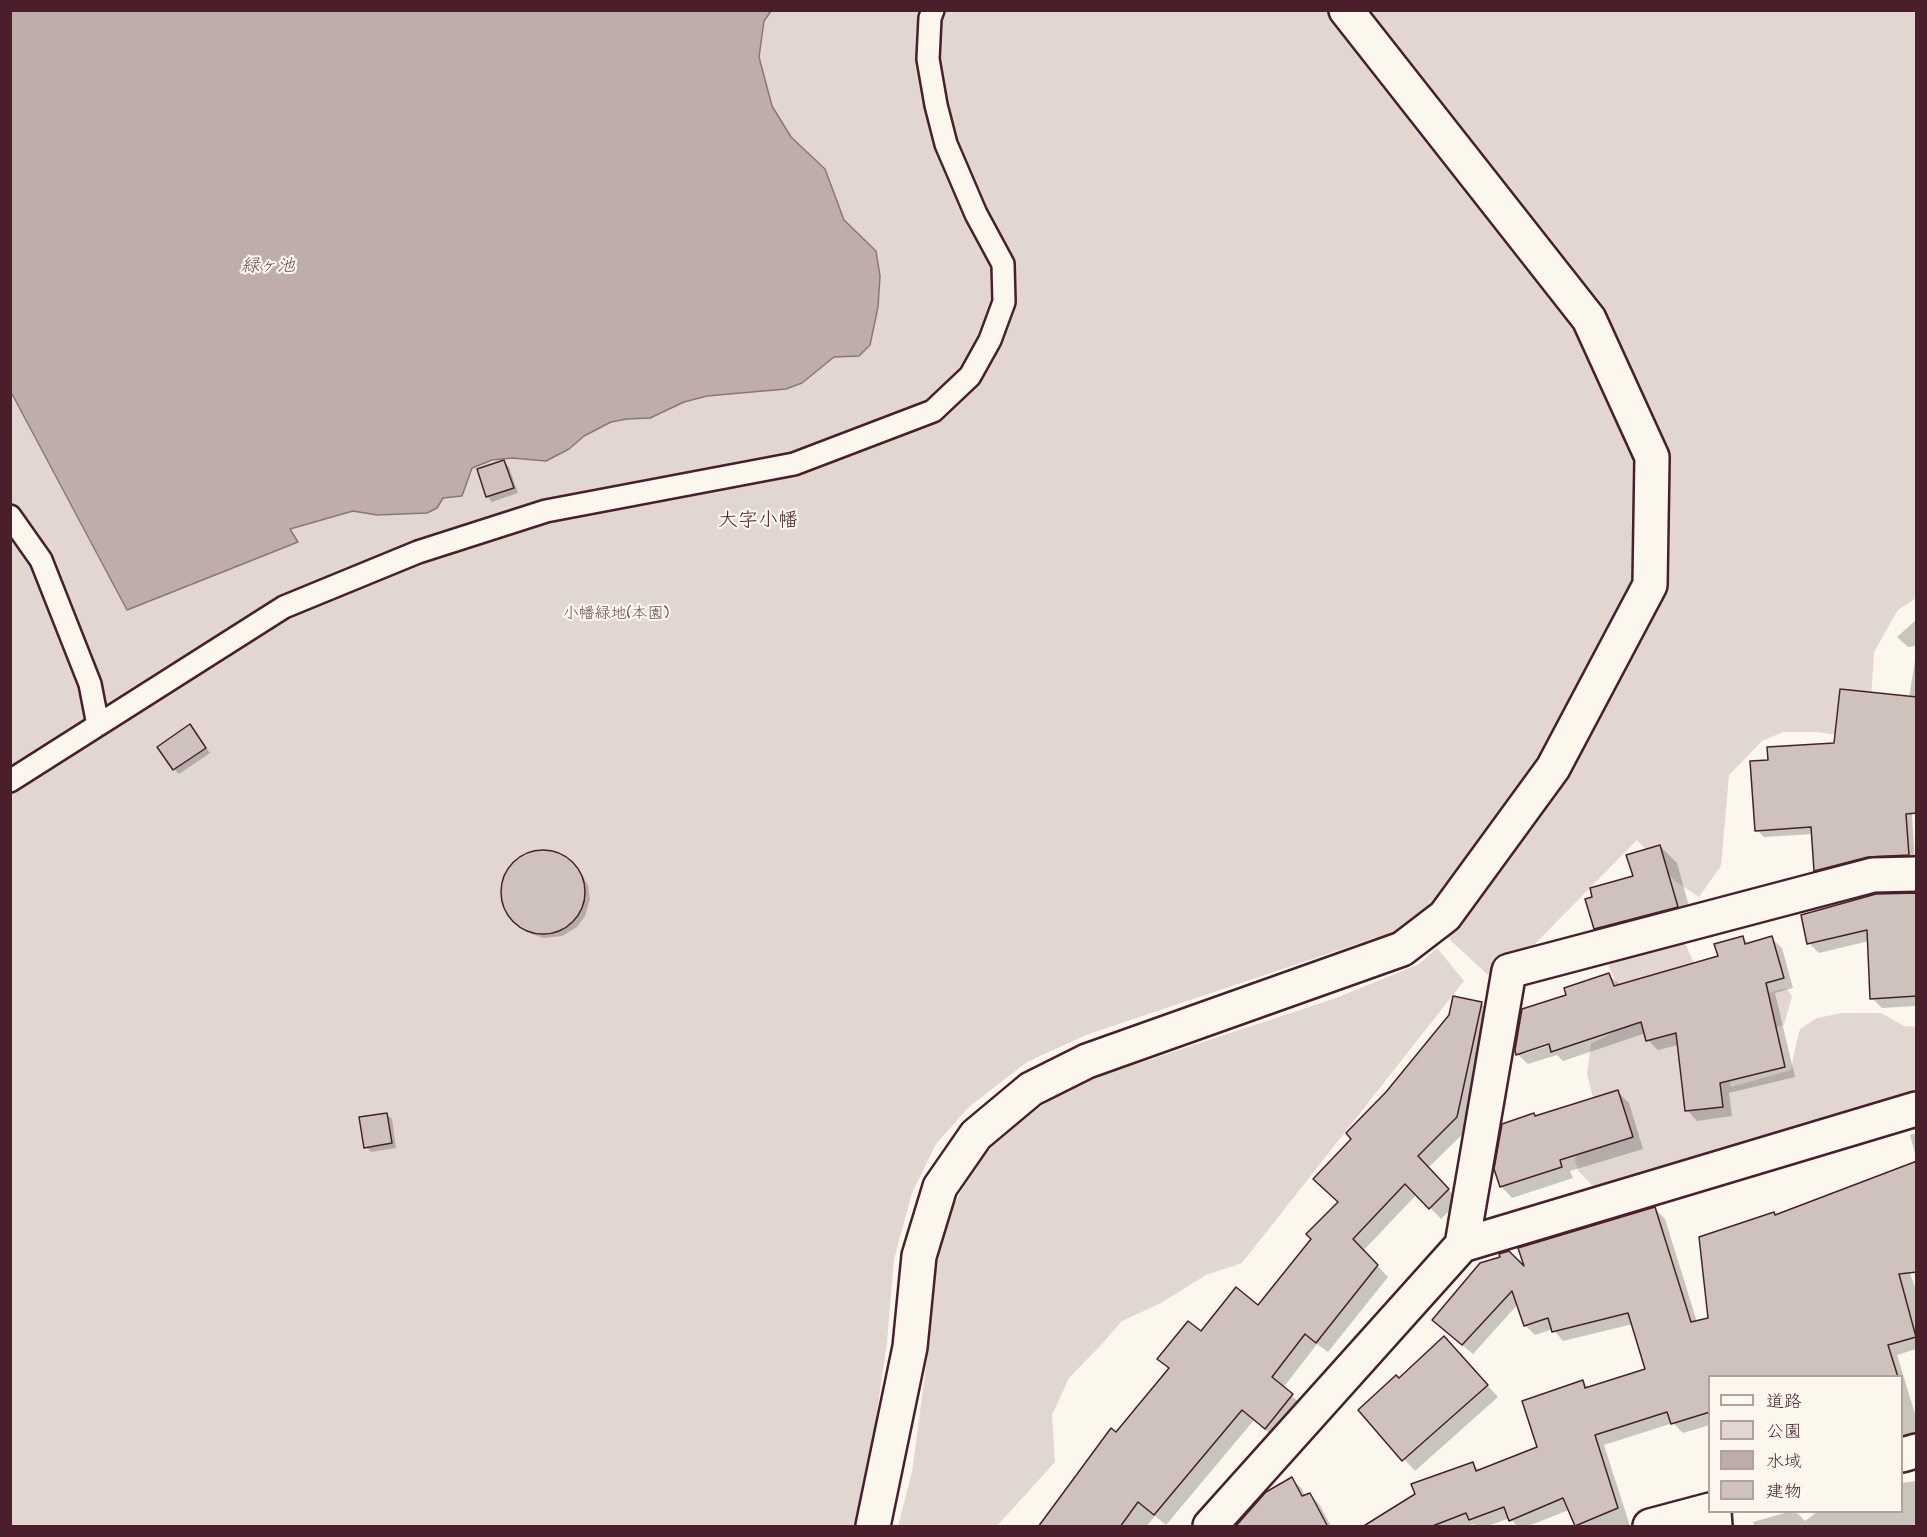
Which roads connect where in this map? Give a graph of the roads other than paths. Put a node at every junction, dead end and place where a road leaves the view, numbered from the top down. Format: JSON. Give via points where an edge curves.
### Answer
{"nodes":[{"id":1,"x":933,"y":10,"type":"edge"},
{"id":2,"x":1346,"y":10,"type":"edge"},
{"id":3,"x":10,"y":516,"type":"edge"},
{"id":4,"x":98,"y":725,"type":"junction"},
{"id":5,"x":10,"y":781,"type":"edge"},
{"id":6,"x":1917,"y":874,"type":"edge"},
{"id":7,"x":1917,"y":1109,"type":"edge"},
{"id":8,"x":1462,"y":1245,"type":"junction"},
{"id":9,"x":1708,"y":1511,"type":"edge"},
{"id":10,"x":873,"y":1527,"type":"edge"},
{"id":11,"x":1210,"y":1527,"type":"edge"},
{"id":12,"x":1650,"y":1527,"type":"edge"}],
"edges":[{"from":1,"to":4,"type":"lane","via":[[928,59],[936,105],[946,144],[1003,264],[1004,302],[990,340],[970,376],[933,411],[794,464],[546,511],[418,552],[285,607]]},
{"from":2,"to":10,"type":"street","via":[[1589,319],[1652,457],[1650,585],[1553,768],[1445,916],[1402,949],[1087,1061],[1031,1089],[976,1135],[940,1187],[919,1256],[910,1347]]},
{"from":3,"to":4,"type":"lane","via":[[41,560],[90,684]]},
{"from":4,"to":5,"type":"lane"},
{"from":6,"to":8,"type":"street","via":[[1873,875],[1509,971]]},
{"from":7,"to":8,"type":"street"},
{"from":8,"to":11,"type":"street"},
{"from":9,"to":12,"type":"street"}]}
